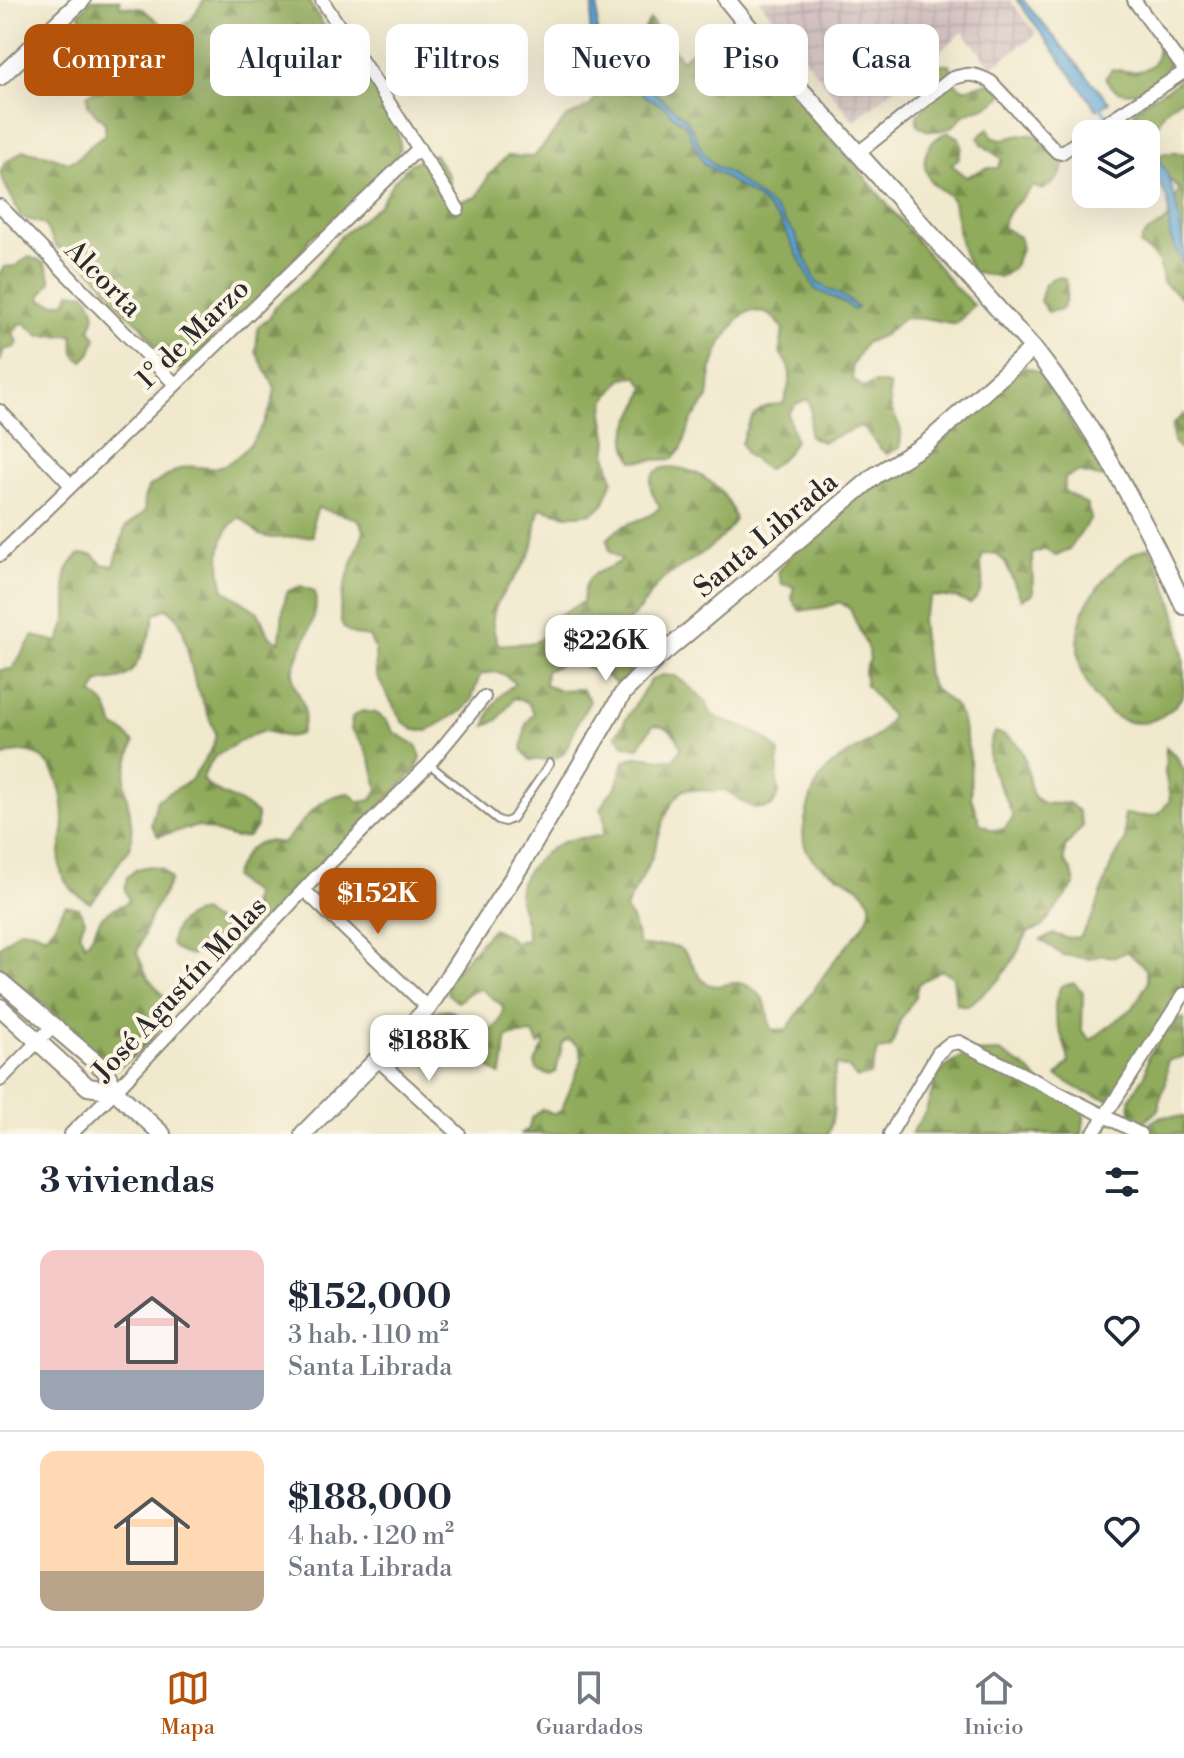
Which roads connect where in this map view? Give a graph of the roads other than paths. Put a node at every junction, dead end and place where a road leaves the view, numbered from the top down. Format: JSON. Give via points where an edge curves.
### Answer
{"nodes":[{"id":1,"x":82,"y":0,"type":"edge"},
{"id":2,"x":322,"y":0,"type":"edge"},
{"id":3,"x":727,"y":0,"type":"edge"},
{"id":4,"x":1134,"y":0,"type":"edge"},
{"id":5,"x":1184,"y":71,"type":"edge"},
{"id":6,"x":0,"y":77,"type":"edge"},
{"id":7,"x":1111,"y":120,"type":"edge"},
{"id":8,"x":1072,"y":146,"type":"edge"},
{"id":9,"x":419,"y":148,"type":"junction"},
{"id":10,"x":858,"y":153,"type":"junction"},
{"id":11,"x":0,"y":206,"type":"edge"},
{"id":12,"x":458,"y":209,"type":"dead end"},
{"id":13,"x":1033,"y":348,"type":"junction"},
{"id":14,"x":174,"y":383,"type":"junction"},
{"id":15,"x":0,"y":411,"type":"edge"},
{"id":16,"x":71,"y":485,"type":"junction"},
{"id":17,"x":0,"y":555,"type":"edge"},
{"id":18,"x":1184,"y":606,"type":"edge"},
{"id":19,"x":484,"y":697,"type":"dead end"},
{"id":20,"x":550,"y":763,"type":"dead end"},
{"id":21,"x":429,"y":764,"type":"junction"},
{"id":22,"x":304,"y":890,"type":"junction"},
{"id":23,"x":0,"y":981,"type":"edge"},
{"id":24,"x":1184,"y":994,"type":"edge"},
{"id":25,"x":0,"y":1007,"type":"edge"},
{"id":26,"x":428,"y":1008,"type":"junction"},
{"id":27,"x":52,"y":1027,"type":"junction"},
{"id":28,"x":38,"y":1041,"type":"junction"},
{"id":29,"x":376,"y":1058,"type":"junction"},
{"id":30,"x":0,"y":1080,"type":"edge"},
{"id":31,"x":115,"y":1091,"type":"junction"},
{"id":32,"x":1105,"y":1115,"type":"junction"},
{"id":33,"x":71,"y":1134,"type":"edge"},
{"id":34,"x":162,"y":1134,"type":"edge"},
{"id":35,"x":303,"y":1134,"type":"edge"},
{"id":36,"x":459,"y":1134,"type":"edge"},
{"id":37,"x":890,"y":1134,"type":"edge"},
{"id":38,"x":1093,"y":1134,"type":"edge"},
{"id":39,"x":1140,"y":1134,"type":"edge"}],
"edges":[{"from":1,"to":6,"type":"street"},
{"from":2,"to":9,"type":"street"},
{"from":3,"to":10,"type":"street"},
{"from":4,"to":5,"type":"street"},
{"from":5,"to":7,"type":"street"},
{"from":8,"to":10,"type":"street","via":[[1057,152],[991,82],[966,73],[951,79]]},
{"from":9,"to":12,"type":"street"},
{"from":9,"to":14,"type":"street","name":"1° de Marzo"},
{"from":10,"to":13,"type":"street"},
{"from":11,"to":14,"type":"street","name":"Alcorta"},
{"from":13,"to":18,"type":"street","via":[[1095,436],[1149,529]]},
{"from":13,"to":26,"type":"street","name":"Santa Librada","via":[[926,444],[876,475],[654,661],[623,693]]},
{"from":14,"to":16,"type":"street","name":"1° de Marzo"},
{"from":15,"to":16,"type":"street"},
{"from":16,"to":17,"type":"street","name":"1° de Marzo"},
{"from":19,"to":21,"type":"street","name":"José Agustín Molas"},
{"from":20,"to":21,"type":"lane","via":[[505,822]]},
{"from":21,"to":22,"type":"street","name":"José Agustín Molas"},
{"from":22,"to":26,"type":"street"},
{"from":22,"to":31,"type":"street","name":"José Agustín Molas"},
{"from":23,"to":27,"type":"street"},
{"from":24,"to":32,"type":"street"},
{"from":25,"to":28,"type":"street"},
{"from":26,"to":29,"type":"street","name":"Santa Librada"},
{"from":27,"to":28,"type":"street"},
{"from":27,"to":31,"type":"street","via":[[105,1070]]},
{"from":28,"to":30,"type":"street"},
{"from":28,"to":31,"type":"street","via":[[88,1087]]},
{"from":29,"to":35,"type":"street","name":"Santa Librada"},
{"from":29,"to":36,"type":"street"},
{"from":31,"to":33,"type":"street","name":"José Agustín Molas"},
{"from":31,"to":34,"type":"street"},
{"from":32,"to":37,"type":"street","via":[[959,1042],[938,1053]]},
{"from":32,"to":38,"type":"street"},
{"from":32,"to":39,"type":"street"}]}
